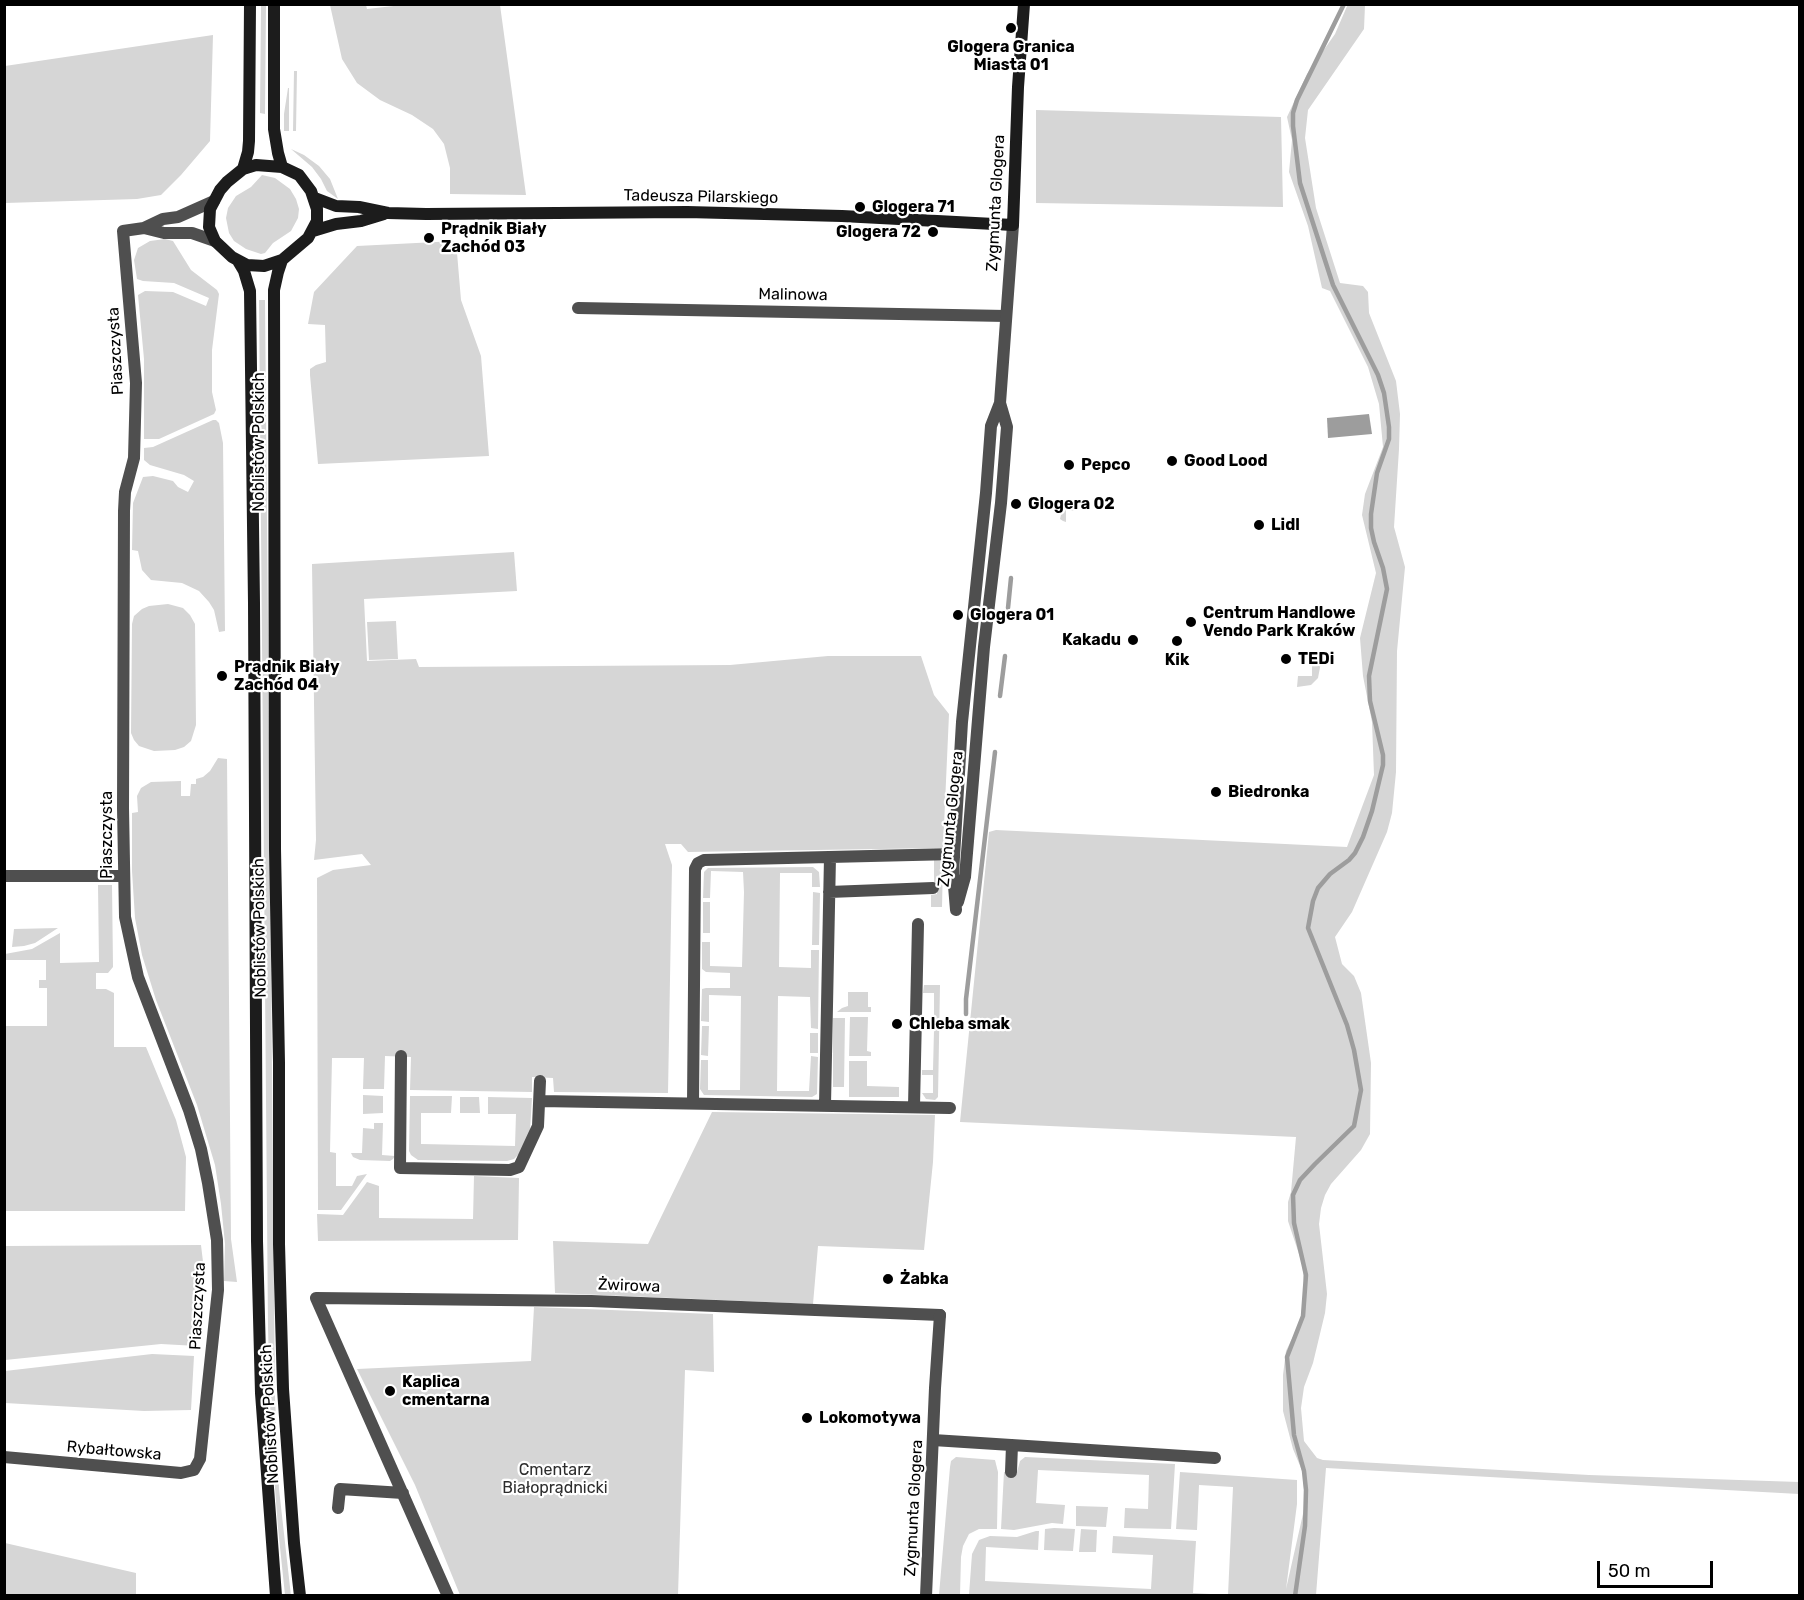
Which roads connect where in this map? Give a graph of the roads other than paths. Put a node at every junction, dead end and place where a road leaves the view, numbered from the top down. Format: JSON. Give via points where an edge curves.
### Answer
{"nodes":[{"id":1,"x":250,"y":4,"type":"edge"},
{"id":2,"x":274,"y":4,"type":"edge"},
{"id":3,"x":1024,"y":4,"type":"edge"},
{"id":4,"x":282,"y":167,"type":"junction"},
{"id":5,"x":243,"y":169,"type":"junction"},
{"id":6,"x":315,"y":198,"type":"junction"},
{"id":7,"x":213,"y":201,"type":"junction"},
{"id":8,"x":388,"y":213,"type":"junction"},
{"id":9,"x":1013,"y":225,"type":"junction"},
{"id":10,"x":144,"y":228,"type":"junction"},
{"id":11,"x":313,"y":231,"type":"junction"},
{"id":12,"x":215,"y":241,"type":"junction"},
{"id":13,"x":282,"y":260,"type":"junction"},
{"id":14,"x":238,"y":261,"type":"junction"},
{"id":15,"x":578,"y":308,"type":"dead end"},
{"id":16,"x":1006,"y":316,"type":"junction"},
{"id":17,"x":1000,"y":403,"type":"junction"},
{"id":18,"x":954,"y":854,"type":"junction"},
{"id":19,"x":830,"y":857,"type":"junction"},
{"id":20,"x":4,"y":876,"type":"edge"},
{"id":21,"x":123,"y":876,"type":"junction"},
{"id":22,"x":933,"y":888,"type":"dead end"},
{"id":23,"x":829,"y":892,"type":"junction"},
{"id":24,"x":918,"y":924,"type":"dead end"},
{"id":25,"x":401,"y":1056,"type":"dead end"},
{"id":26,"x":540,"y":1081,"type":"dead end"},
{"id":27,"x":540,"y":1101,"type":"junction"},
{"id":28,"x":693,"y":1103,"type":"junction"},
{"id":29,"x":825,"y":1105,"type":"junction"},
{"id":30,"x":914,"y":1106,"type":"junction"},
{"id":31,"x":950,"y":1108,"type":"dead end"},
{"id":32,"x":940,"y":1315,"type":"joint"},
{"id":33,"x":933,"y":1440,"type":"junction"},
{"id":34,"x":1012,"y":1445,"type":"junction"},
{"id":35,"x":202,"y":1446,"type":"joint"},
{"id":36,"x":4,"y":1457,"type":"edge"},
{"id":37,"x":1215,"y":1458,"type":"dead end"},
{"id":38,"x":1011,"y":1472,"type":"dead end"},
{"id":39,"x":403,"y":1493,"type":"junction"},
{"id":40,"x":338,"y":1508,"type":"dead end"},
{"id":41,"x":276,"y":1596,"type":"edge"},
{"id":42,"x":300,"y":1596,"type":"edge"},
{"id":43,"x":448,"y":1596,"type":"edge"},
{"id":44,"x":926,"y":1596,"type":"edge"}],
"edges":[{"from":1,"to":5,"type":"main road","via":[[249,141]]},
{"from":2,"to":4,"type":"main road","via":[[274,129]]},
{"from":3,"to":9,"type":"main road","name":"Zygmunta Glogera"},
{"from":4,"to":5,"type":"main road","via":[[256,165]]},
{"from":4,"to":6,"type":"main road","via":[[299,175]]},
{"from":5,"to":7,"type":"main road"},
{"from":6,"to":8,"type":"main road","name":"Tadeusza Pilarskiego","via":[[336,206]]},
{"from":6,"to":11,"type":"main road"},
{"from":7,"to":10,"type":"street","name":"Piaszczysta"},
{"from":7,"to":12,"type":"main road","via":[[208,220]]},
{"from":8,"to":9,"type":"main road","name":"Tadeusza Pilarskiego","via":[[687,212]]},
{"from":8,"to":11,"type":"main road","name":"Tadeusza Pilarskiego"},
{"from":9,"to":16,"type":"street","name":"Zygmunta Glogera"},
{"from":10,"to":12,"type":"street","via":[[192,233]]},
{"from":10,"to":21,"type":"street","name":"Piaszczysta","via":[[123,231],[136,393],[134,458],[124,512]]},
{"from":11,"to":13,"type":"main road"},
{"from":12,"to":14,"type":"main road"},
{"from":13,"to":14,"type":"main road","via":[[264,266]]},
{"from":13,"to":42,"type":"main road","name":"Noblistów Polskich","via":[[274,290],[279,1244],[284,1389]]},
{"from":14,"to":41,"type":"main road","name":"Noblistów Polskich","via":[[250,291],[257,1241],[261,1393]]},
{"from":15,"to":16,"type":"street","name":"Malinowa"},
{"from":16,"to":17,"type":"street","name":"Zygmunta Glogera"},
{"from":17,"to":18,"type":"street","name":"Zygmunta Glogera","via":[[991,426],[962,722]]},
{"from":17,"to":18,"type":"street","name":"Zygmunta Glogera","via":[[1006,427],[1001,503],[984,646],[965,877],[956,910]]},
{"from":18,"to":19,"type":"street"},
{"from":19,"to":23,"type":"street"},
{"from":19,"to":28,"type":"street","via":[[704,860],[696,865]]},
{"from":20,"to":21,"type":"street"},
{"from":21,"to":35,"type":"street","name":"Piaszczysta","via":[[125,917],[138,977],[198,1139],[217,1240],[218,1290]]},
{"from":22,"to":23,"type":"street"},
{"from":23,"to":29,"type":"street"},
{"from":24,"to":30,"type":"street"},
{"from":25,"to":27,"type":"street","via":[[400,1168],[516,1168],[538,1129]]},
{"from":26,"to":27,"type":"street"},
{"from":27,"to":28,"type":"street"},
{"from":28,"to":29,"type":"street"},
{"from":29,"to":30,"type":"street"},
{"from":30,"to":31,"type":"street"},
{"from":32,"to":33,"type":"street","name":"Zygmunta Glogera"},
{"from":32,"to":39,"type":"street","name":"Żwirowa","via":[[591,1301],[316,1298]]},
{"from":33,"to":34,"type":"street"},
{"from":33,"to":44,"type":"street","name":"Zygmunta Glogera"},
{"from":34,"to":37,"type":"street"},
{"from":34,"to":38,"type":"street"},
{"from":35,"to":36,"type":"street","name":"Rybałtowska","via":[[196,1468],[181,1473]]},
{"from":39,"to":40,"type":"street","via":[[340,1489]]},
{"from":39,"to":43,"type":"street"}]}
